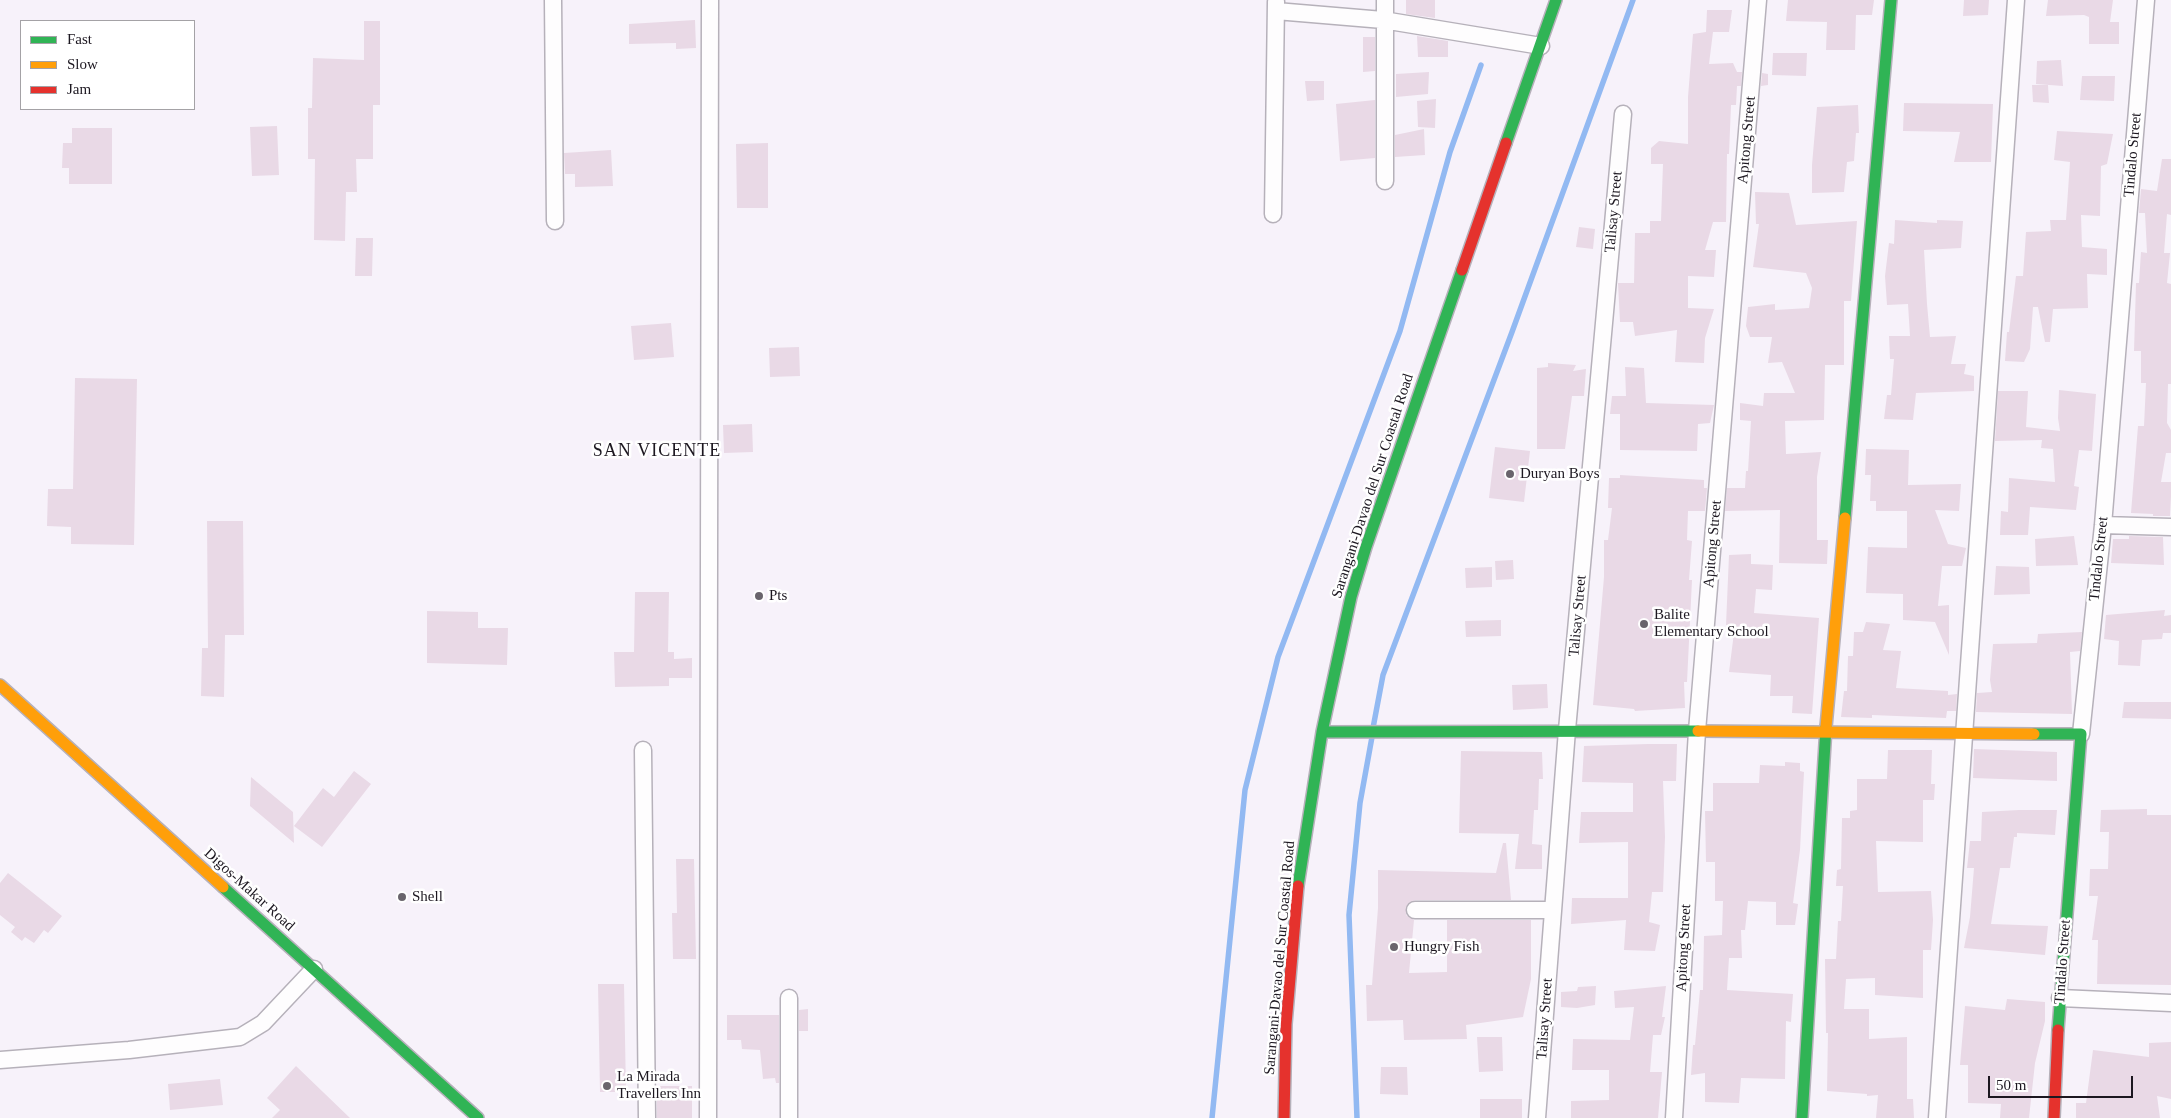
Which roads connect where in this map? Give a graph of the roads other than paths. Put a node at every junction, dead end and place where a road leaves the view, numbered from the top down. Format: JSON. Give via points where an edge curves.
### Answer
{"nodes":[{"id":1,"x":553,"y":0,"type":"edge"},
{"id":2,"x":710,"y":0,"type":"edge"},
{"id":3,"x":1385,"y":0,"type":"edge"},
{"id":4,"x":1556,"y":0,"type":"edge"},
{"id":5,"x":1758,"y":0,"type":"edge"},
{"id":6,"x":1890,"y":0,"type":"edge"},
{"id":7,"x":2016,"y":0,"type":"edge"},
{"id":8,"x":2146,"y":0,"type":"edge"},
{"id":9,"x":1276,"y":6,"type":"edge"},
{"id":10,"x":1384,"y":20,"type":"junction"},
{"id":11,"x":1541,"y":46,"type":"junction"},
{"id":12,"x":1623,"y":114,"type":"dead end"},
{"id":13,"x":1385,"y":181,"type":"dead end"},
{"id":14,"x":1273,"y":214,"type":"dead end"},
{"id":15,"x":555,"y":221,"type":"dead end"},
{"id":16,"x":2102,"y":525,"type":"junction"},
{"id":17,"x":2171,"y":527,"type":"edge"},
{"id":18,"x":0,"y":685,"type":"edge"},
{"id":19,"x":1568,"y":730,"type":"junction"},
{"id":20,"x":1697,"y":731,"type":"junction"},
{"id":21,"x":1322,"y":732,"type":"junction"},
{"id":22,"x":1826,"y":732,"type":"junction"},
{"id":23,"x":1964,"y":733,"type":"junction"},
{"id":24,"x":2081,"y":734,"type":"junction"},
{"id":25,"x":643,"y":750,"type":"dead end"},
{"id":26,"x":1415,"y":910,"type":"dead end"},
{"id":27,"x":1553,"y":910,"type":"junction"},
{"id":28,"x":314,"y":969,"type":"junction"},
{"id":29,"x":789,"y":998,"type":"dead end"},
{"id":30,"x":2060,"y":998,"type":"junction"},
{"id":31,"x":2171,"y":1003,"type":"edge"},
{"id":32,"x":0,"y":1060,"type":"edge"},
{"id":33,"x":478,"y":1118,"type":"edge"},
{"id":34,"x":647,"y":1118,"type":"edge"},
{"id":35,"x":708,"y":1118,"type":"edge"},
{"id":36,"x":789,"y":1118,"type":"edge"},
{"id":37,"x":1284,"y":1118,"type":"edge"},
{"id":38,"x":1537,"y":1118,"type":"edge"},
{"id":39,"x":1674,"y":1118,"type":"edge"},
{"id":40,"x":1802,"y":1118,"type":"edge"},
{"id":41,"x":1937,"y":1118,"type":"edge"},
{"id":42,"x":2054,"y":1118,"type":"edge"}],
"edges":[{"from":1,"to":15,"type":"street"},
{"from":2,"to":35,"type":"street"},
{"from":3,"to":10,"type":"street"},
{"from":4,"to":11,"type":"street","name":"Sarangani-Davao del Sur Coastal Road"},
{"from":5,"to":20,"type":"street","name":"Apitong Street"},
{"from":6,"to":22,"type":"street"},
{"from":7,"to":23,"type":"street"},
{"from":8,"to":16,"type":"street","name":"Tindalo Street"},
{"from":9,"to":10,"type":"street"},
{"from":9,"to":14,"type":"street"},
{"from":10,"to":11,"type":"street"},
{"from":10,"to":13,"type":"street"},
{"from":11,"to":21,"type":"street","name":"Sarangani-Davao del Sur Coastal Road","via":[[1366,547],[1351,597]]},
{"from":12,"to":19,"type":"street","name":"Talisay Street"},
{"from":16,"to":17,"type":"street"},
{"from":16,"to":24,"type":"street","name":"Tindalo Street"},
{"from":18,"to":28,"type":"street","name":"Digos-Makar Road"},
{"from":19,"to":20,"type":"street"},
{"from":19,"to":21,"type":"street"},
{"from":19,"to":27,"type":"street","name":"Talisay Street"},
{"from":20,"to":22,"type":"street"},
{"from":20,"to":39,"type":"street","name":"Apitong Street"},
{"from":21,"to":37,"type":"street","name":"Sarangani-Davao del Sur Coastal Road","via":[[1299,880],[1286,1024]]},
{"from":22,"to":23,"type":"street"},
{"from":22,"to":40,"type":"street"},
{"from":23,"to":24,"type":"street"},
{"from":23,"to":41,"type":"street"},
{"from":24,"to":30,"type":"street","name":"Tindalo Street"},
{"from":25,"to":34,"type":"street"},
{"from":26,"to":27,"type":"street"},
{"from":27,"to":38,"type":"street","name":"Talisay Street"},
{"from":28,"to":32,"type":"street","via":[[263,1023],[240,1037]]},
{"from":28,"to":33,"type":"street","name":"Digos-Makar Road"},
{"from":29,"to":36,"type":"street"},
{"from":30,"to":31,"type":"street"},
{"from":30,"to":42,"type":"street","name":"Tindalo Street"}]}
